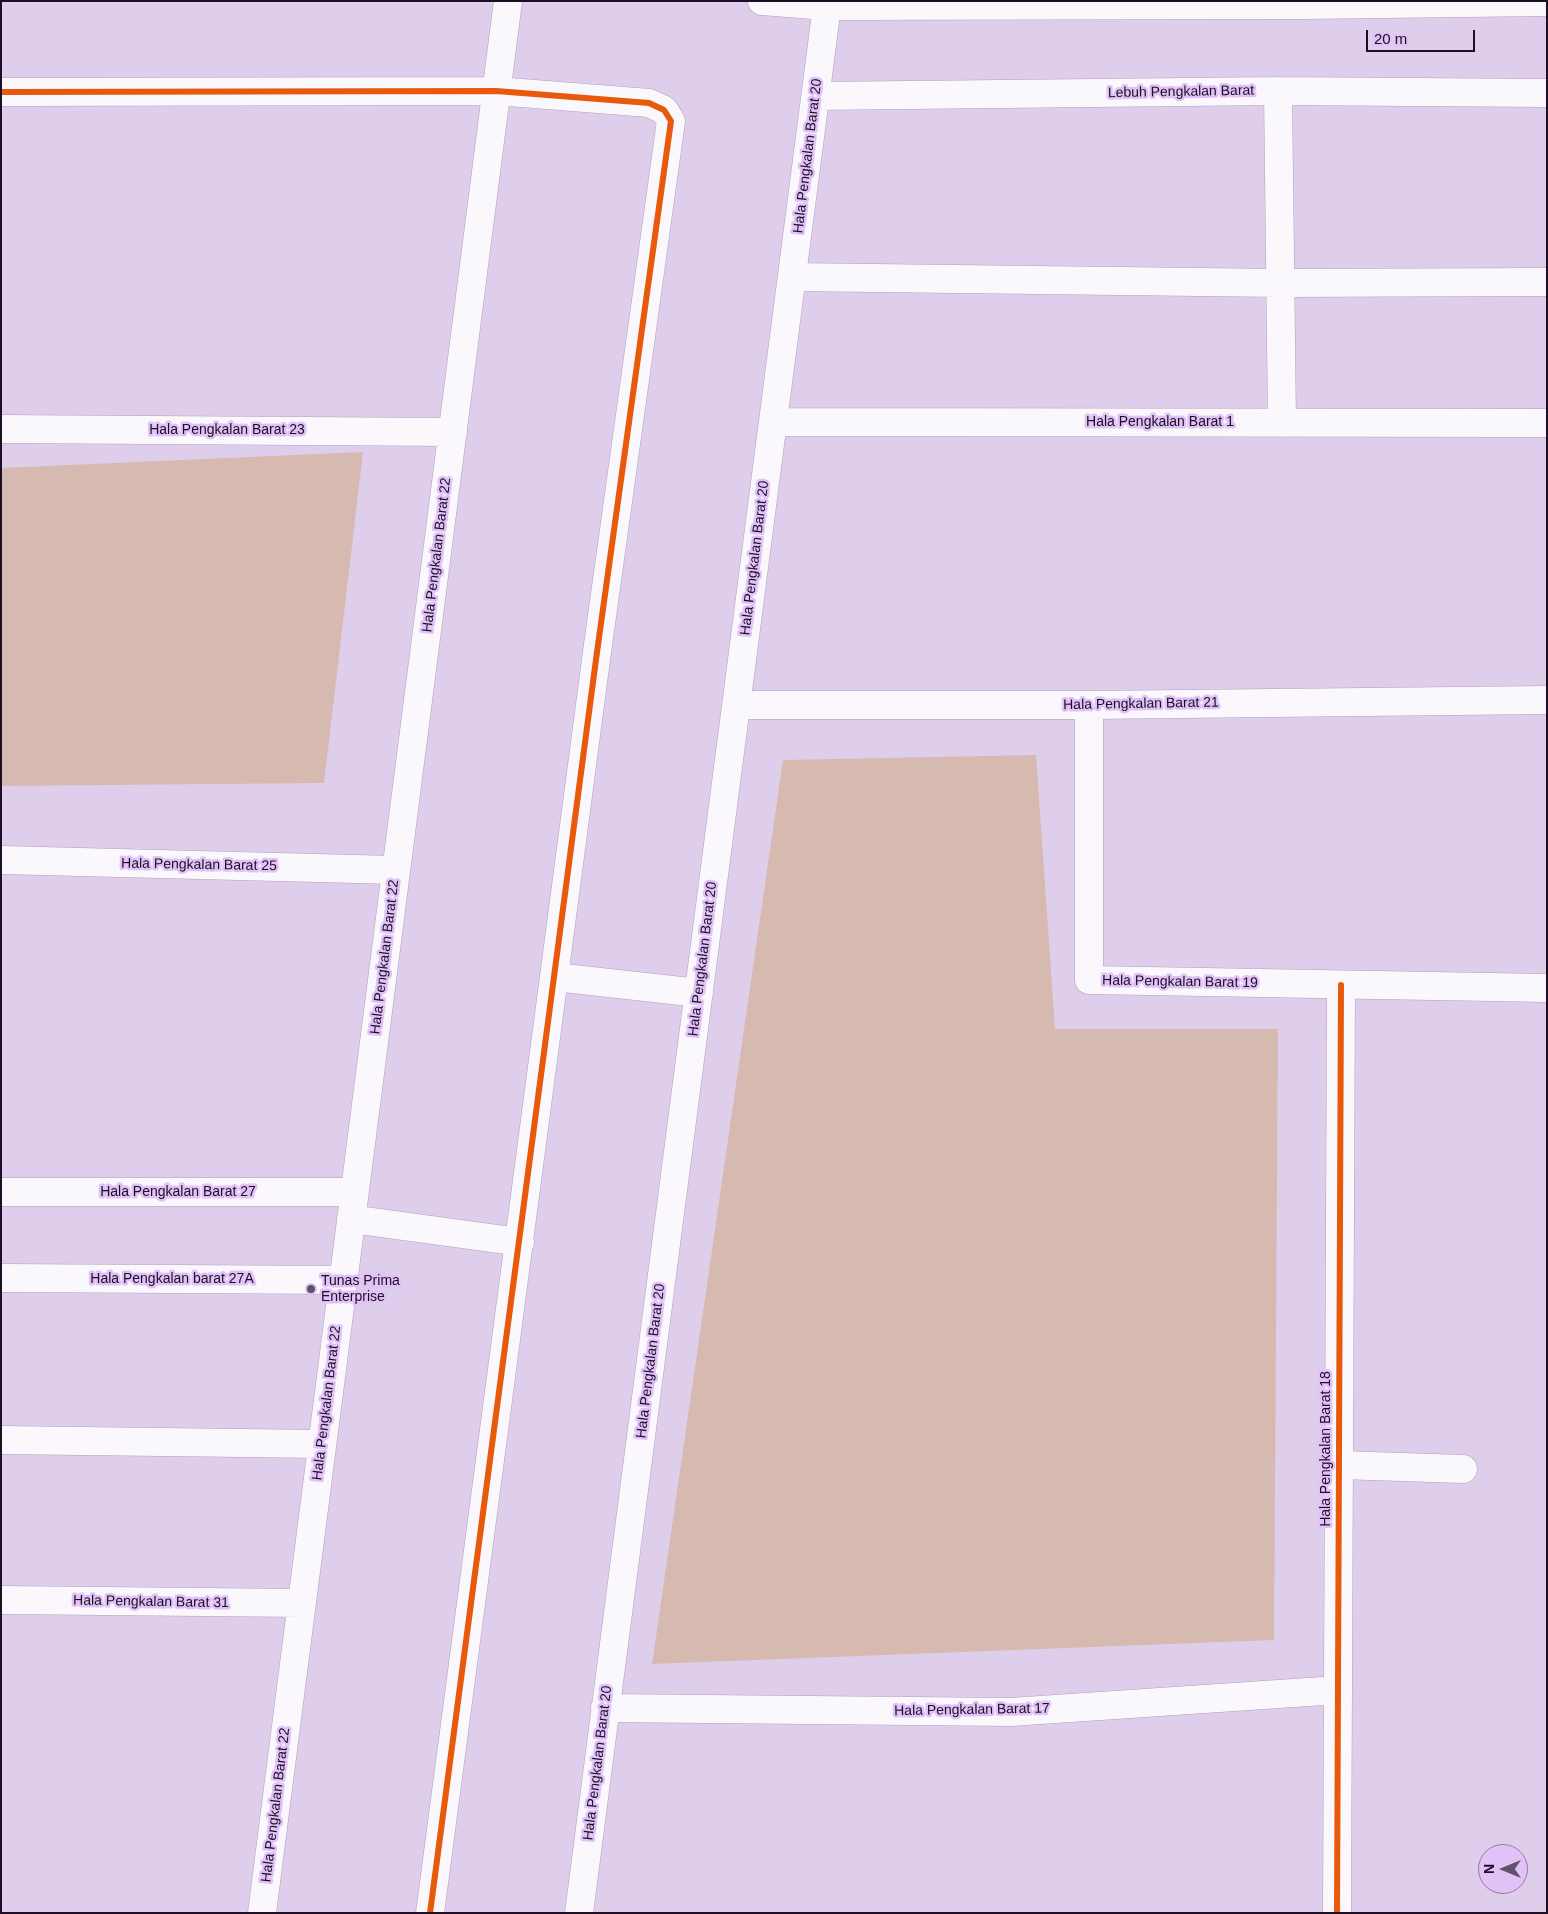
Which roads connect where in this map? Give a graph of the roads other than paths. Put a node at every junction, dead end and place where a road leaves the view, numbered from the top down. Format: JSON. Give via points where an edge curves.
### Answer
{"nodes":[{"id":1,"x":508,"y":1,"type":"edge"},
{"id":2,"x":762,"y":1,"type":"edge"},
{"id":3,"x":1547,"y":2,"type":"edge"},
{"id":4,"x":827,"y":6,"type":"junction"},
{"id":5,"x":496,"y":91,"type":"junction"},
{"id":6,"x":1278,"y":91,"type":"junction"},
{"id":7,"x":1,"y":92,"type":"edge"},
{"id":8,"x":1547,"y":93,"type":"edge"},
{"id":9,"x":816,"y":96,"type":"junction"},
{"id":10,"x":792,"y":277,"type":"junction"},
{"id":11,"x":1547,"y":282,"type":"edge"},
{"id":12,"x":1281,"y":283,"type":"junction"},
{"id":13,"x":773,"y":422,"type":"junction"},
{"id":14,"x":1282,"y":423,"type":"junction"},
{"id":15,"x":1547,"y":423,"type":"edge"},
{"id":16,"x":1,"y":429,"type":"edge"},
{"id":17,"x":453,"y":432,"type":"junction"},
{"id":18,"x":1547,"y":700,"type":"edge"},
{"id":19,"x":736,"y":705,"type":"junction"},
{"id":20,"x":1089,"y":705,"type":"junction"},
{"id":21,"x":1,"y":860,"type":"edge"},
{"id":22,"x":396,"y":870,"type":"junction"},
{"id":23,"x":555,"y":976,"type":"junction"},
{"id":24,"x":1341,"y":985,"type":"junction"},
{"id":25,"x":1547,"y":988,"type":"edge"},
{"id":26,"x":699,"y":993,"type":"junction"},
{"id":27,"x":1,"y":1192,"type":"edge"},
{"id":28,"x":354,"y":1192,"type":"junction"},
{"id":29,"x":351,"y":1220,"type":"junction"},
{"id":30,"x":520,"y":1242,"type":"junction"},
{"id":31,"x":1,"y":1278,"type":"edge"},
{"id":32,"x":344,"y":1280,"type":"junction"},
{"id":33,"x":1,"y":1440,"type":"edge"},
{"id":34,"x":322,"y":1444,"type":"junction"},
{"id":35,"x":1339,"y":1465,"type":"junction"},
{"id":36,"x":1463,"y":1469,"type":"dead end"},
{"id":37,"x":1,"y":1600,"type":"edge"},
{"id":38,"x":302,"y":1603,"type":"junction"},
{"id":39,"x":1338,"y":1690,"type":"junction"},
{"id":40,"x":606,"y":1708,"type":"junction"},
{"id":41,"x":262,"y":1913,"type":"edge"},
{"id":42,"x":430,"y":1913,"type":"edge"},
{"id":43,"x":579,"y":1913,"type":"edge"},
{"id":44,"x":1337,"y":1913,"type":"edge"}],
"edges":[{"from":1,"to":5,"type":"street","name":"Hala Pengkalan Barat 22"},
{"from":2,"to":4,"type":"street"},
{"from":3,"to":4,"type":"street","via":[[1302,6]]},
{"from":4,"to":9,"type":"street","name":"Hala Pengkalan Barat 20"},
{"from":5,"to":7,"type":"street"},
{"from":5,"to":17,"type":"street","name":"Hala Pengkalan Barat 22"},
{"from":5,"to":23,"type":"street","via":[[649,104],[664,110],[671,122]]},
{"from":6,"to":8,"type":"street","name":"Lebuh Pengkalan Barat"},
{"from":6,"to":9,"type":"street","name":"Lebuh Pengkalan Barat"},
{"from":6,"to":12,"type":"street"},
{"from":9,"to":10,"type":"street","name":"Hala Pengkalan Barat 20"},
{"from":10,"to":12,"type":"street"},
{"from":10,"to":13,"type":"street","name":"Hala Pengkalan Barat 20"},
{"from":11,"to":12,"type":"street"},
{"from":12,"to":14,"type":"street"},
{"from":13,"to":14,"type":"street","name":"Hala Pengkalan Barat 1"},
{"from":13,"to":19,"type":"street","name":"Hala Pengkalan Barat 20"},
{"from":14,"to":15,"type":"street","name":"Hala Pengkalan Barat 1"},
{"from":16,"to":17,"type":"street","name":"Hala Pengkalan Barat 23"},
{"from":17,"to":22,"type":"street","name":"Hala Pengkalan Barat 22"},
{"from":18,"to":20,"type":"street","name":"Hala Pengkalan Barat 21"},
{"from":19,"to":20,"type":"street","name":"Hala Pengkalan Barat 21"},
{"from":19,"to":26,"type":"street","name":"Hala Pengkalan Barat 20"},
{"from":20,"to":24,"type":"street","name":"Hala Pengkalan Barat 19","via":[[1089,980]]},
{"from":21,"to":22,"type":"street","name":"Hala Pengkalan Barat 25"},
{"from":22,"to":28,"type":"street","name":"Hala Pengkalan Barat 22"},
{"from":23,"to":26,"type":"street"},
{"from":23,"to":30,"type":"street"},
{"from":24,"to":25,"type":"street","name":"Hala Pengkalan Barat 19"},
{"from":24,"to":35,"type":"street","name":"Hala Pengkalan Barat 18"},
{"from":26,"to":40,"type":"street","name":"Hala Pengkalan Barat 20"},
{"from":27,"to":28,"type":"street","name":"Hala Pengkalan Barat 27"},
{"from":28,"to":29,"type":"street","name":"Hala Pengkalan Barat 22"},
{"from":29,"to":30,"type":"street"},
{"from":29,"to":32,"type":"street","name":"Hala Pengkalan Barat 22"},
{"from":30,"to":42,"type":"street"},
{"from":31,"to":32,"type":"street","name":"Hala Pengkalan barat 27A"},
{"from":32,"to":34,"type":"street","name":"Hala Pengkalan Barat 22"},
{"from":33,"to":34,"type":"street"},
{"from":34,"to":38,"type":"street","name":"Hala Pengkalan Barat 22"},
{"from":35,"to":36,"type":"street"},
{"from":35,"to":39,"type":"street","name":"Hala Pengkalan Barat 18"},
{"from":37,"to":38,"type":"street","name":"Hala Pengkalan Barat 31"},
{"from":38,"to":41,"type":"street","name":"Hala Pengkalan Barat 22"},
{"from":39,"to":40,"type":"street","name":"Hala Pengkalan Barat 17","via":[[1011,1712]]},
{"from":39,"to":44,"type":"street","name":"Hala Pengkalan Barat 18"},
{"from":40,"to":43,"type":"street","name":"Hala Pengkalan Barat 20"}]}
